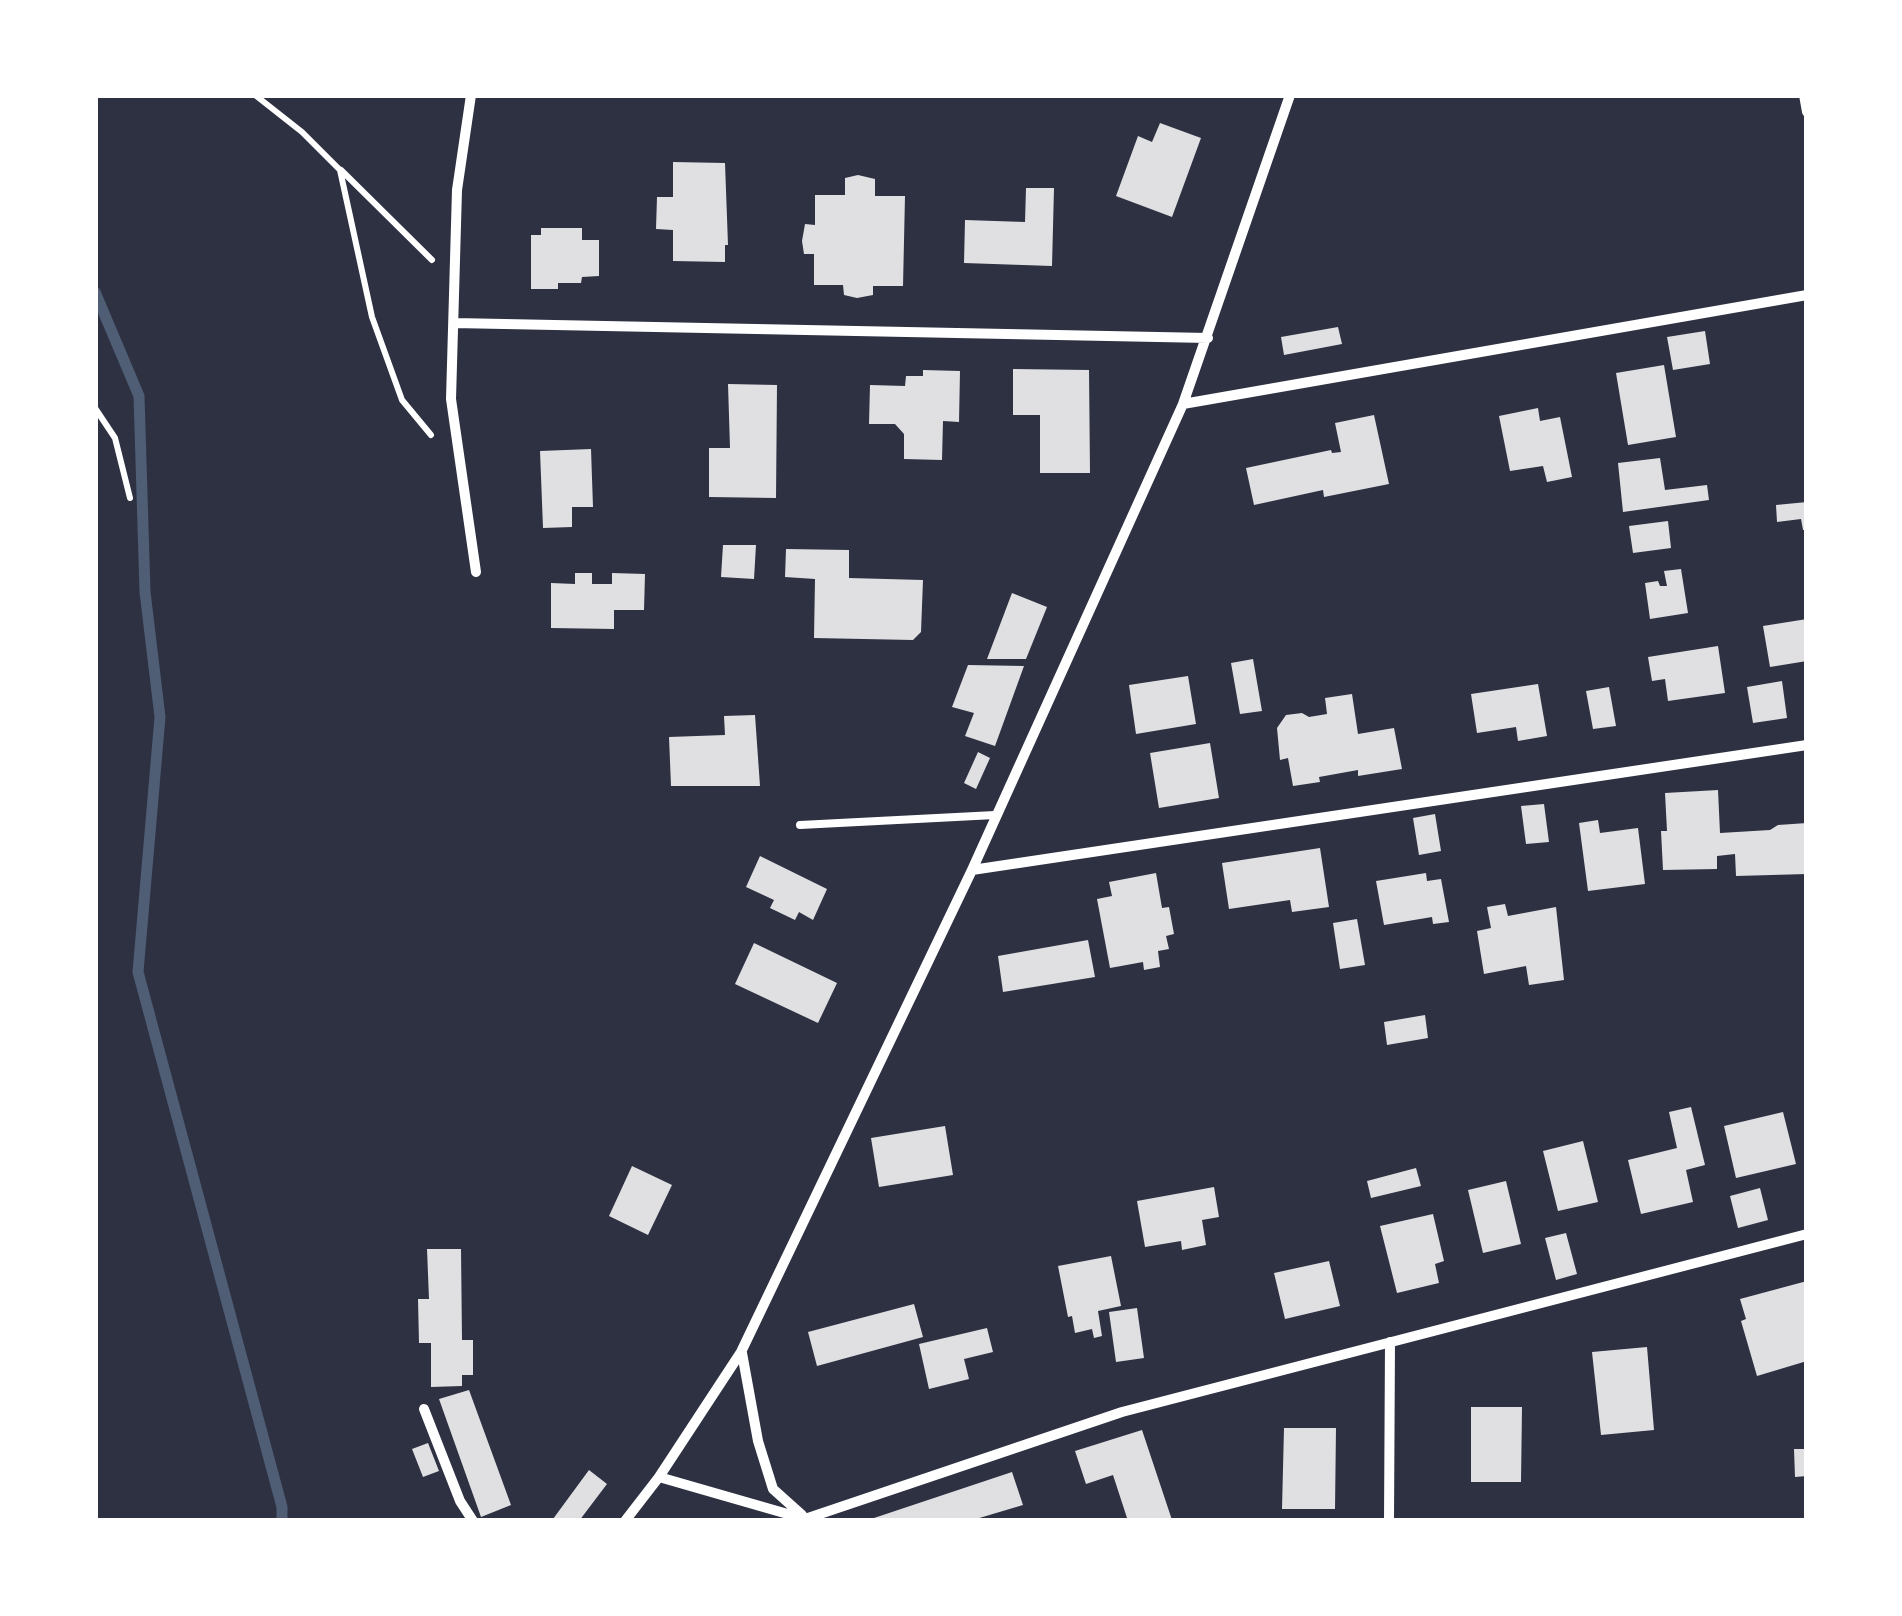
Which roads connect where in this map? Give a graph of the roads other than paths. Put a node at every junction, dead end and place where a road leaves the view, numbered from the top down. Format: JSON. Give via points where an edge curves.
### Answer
{"nodes":[{"id":1,"x":470,"y":95,"type":"edge"},
{"id":2,"x":1290,"y":95,"type":"edge"},
{"id":3,"x":1804,"y":95,"type":"edge"},
{"id":4,"x":1807,"y":112,"type":"edge"},
{"id":5,"x":1807,"y":295,"type":"edge"},
{"id":6,"x":454,"y":323,"type":"junction"},
{"id":7,"x":1208,"y":338,"type":"junction"},
{"id":8,"x":1183,"y":404,"type":"junction"},
{"id":9,"x":476,"y":572,"type":"dead end"},
{"id":10,"x":1807,"y":745,"type":"edge"},
{"id":11,"x":995,"y":815,"type":"junction"},
{"id":12,"x":800,"y":825,"type":"dead end"},
{"id":13,"x":972,"y":870,"type":"junction"},
{"id":14,"x":1807,"y":1234,"type":"edge"},
{"id":15,"x":1390,"y":1342,"type":"junction"},
{"id":16,"x":742,"y":1352,"type":"junction"},
{"id":17,"x":424,"y":1409,"type":"dead end"},
{"id":18,"x":659,"y":1477,"type":"junction"},
{"id":19,"x":806,"y":1520,"type":"edge"},
{"id":20,"x":473,"y":1521,"type":"edge"},
{"id":21,"x":625,"y":1521,"type":"edge"},
{"id":22,"x":1389,"y":1521,"type":"edge"}],
"edges":[{"from":1,"to":6,"type":"street","via":[[457,190]]},
{"from":2,"to":7,"type":"street"},
{"from":3,"to":4,"type":"street"},
{"from":5,"to":8,"type":"street"},
{"from":6,"to":7,"type":"street"},
{"from":6,"to":9,"type":"street","via":[[451,399]]},
{"from":7,"to":8,"type":"street"},
{"from":8,"to":11,"type":"street"},
{"from":10,"to":13,"type":"street"},
{"from":11,"to":12,"type":"lane"},
{"from":11,"to":13,"type":"street"},
{"from":13,"to":16,"type":"street"},
{"from":14,"to":15,"type":"street"},
{"from":15,"to":19,"type":"street","via":[[1122,1412]]},
{"from":15,"to":22,"type":"street"},
{"from":16,"to":18,"type":"street"},
{"from":16,"to":19,"type":"street","via":[[774,1489]]},
{"from":17,"to":20,"type":"street"},
{"from":18,"to":19,"type":"street"},
{"from":18,"to":21,"type":"street"}]}
